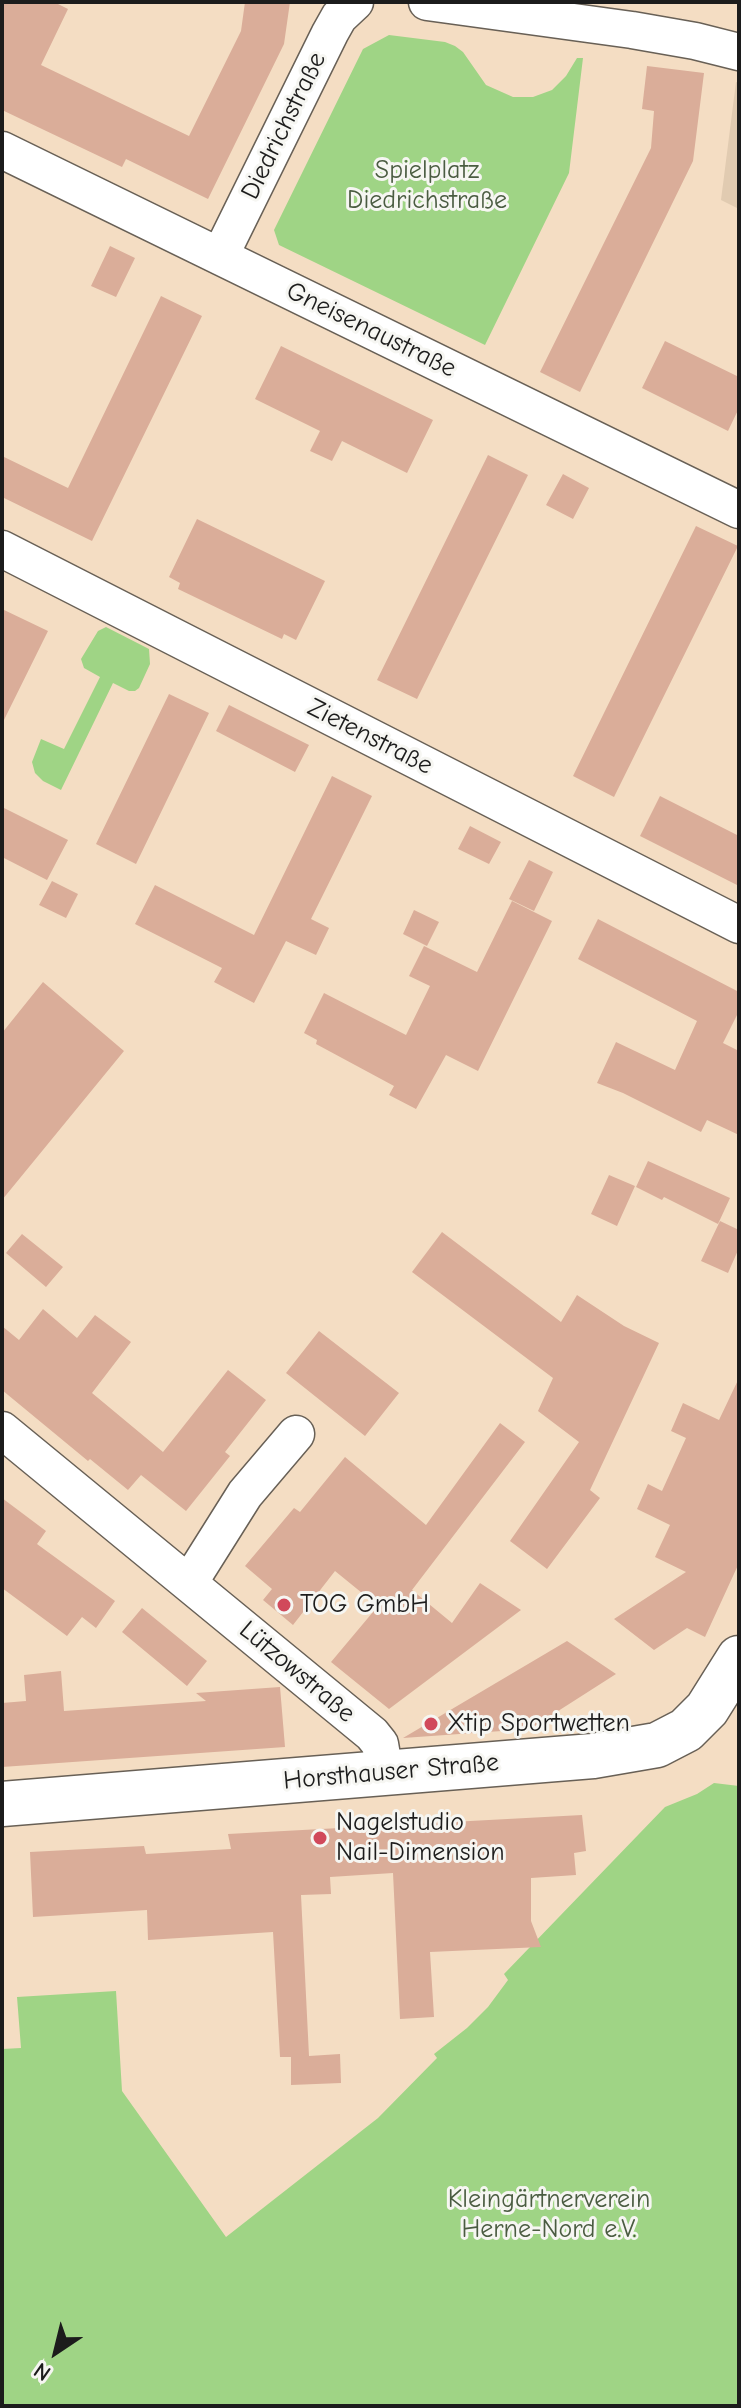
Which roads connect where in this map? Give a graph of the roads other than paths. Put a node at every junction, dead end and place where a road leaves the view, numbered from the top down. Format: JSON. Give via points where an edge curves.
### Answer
{"nodes":[{"id":1,"x":355,"y":2,"type":"edge"},
{"id":2,"x":427,"y":2,"type":"edge"},
{"id":3,"x":739,"y":52,"type":"edge"},
{"id":4,"x":2,"y":150,"type":"edge"},
{"id":5,"x":220,"y":256,"type":"junction"},
{"id":6,"x":739,"y":510,"type":"edge"},
{"id":7,"x":2,"y":549,"type":"edge"},
{"id":8,"x":739,"y":925,"type":"edge"},
{"id":9,"x":2,"y":1430,"type":"edge"},
{"id":10,"x":296,"y":1434,"type":"dead end"},
{"id":11,"x":189,"y":1583,"type":"junction"},
{"id":12,"x":739,"y":1658,"type":"edge"},
{"id":13,"x":385,"y":1773,"type":"junction"},
{"id":14,"x":2,"y":1804,"type":"edge"}],
"edges":[{"from":1,"to":5,"type":"street","name":"Diedrichstraße","via":[[330,33]]},
{"from":2,"to":3,"type":"street","via":[[632,30]]},
{"from":4,"to":5,"type":"street","name":"Gneisenaustraße"},
{"from":5,"to":6,"type":"street","name":"Gneisenaustraße"},
{"from":7,"to":8,"type":"street","name":"Zietenstraße"},
{"from":9,"to":11,"type":"street","name":"Lützowstraße"},
{"from":10,"to":11,"type":"street","via":[[245,1494]]},
{"from":11,"to":13,"type":"street","name":"Lützowstraße","via":[[372,1734],[380,1744]]},
{"from":12,"to":13,"type":"main road","name":"Horsthauser Straße","via":[[707,1709],[686,1730],[657,1745],[593,1756]]},
{"from":13,"to":14,"type":"main road","name":"Horsthauser Straße"}]}
